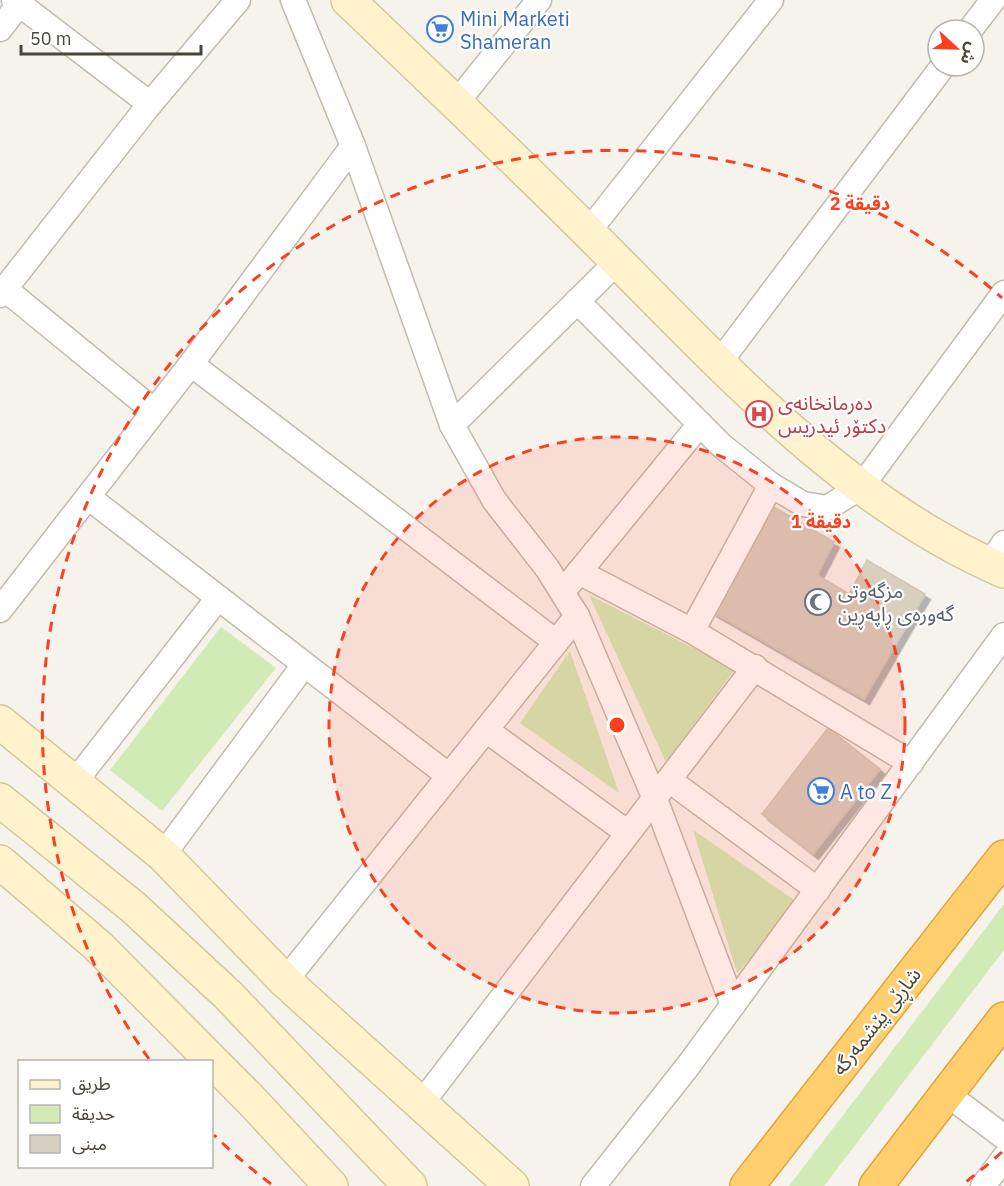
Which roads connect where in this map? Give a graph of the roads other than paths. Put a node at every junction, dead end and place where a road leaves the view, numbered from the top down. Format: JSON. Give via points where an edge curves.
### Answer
{"nodes":[{"id":1,"x":238,"y":0,"type":"edge"},
{"id":2,"x":293,"y":0,"type":"edge"},
{"id":3,"x":348,"y":0,"type":"edge"},
{"id":4,"x":539,"y":0,"type":"edge"},
{"id":5,"x":771,"y":0,"type":"edge"},
{"id":6,"x":993,"y":0,"type":"edge"},
{"id":7,"x":16,"y":2,"type":"edge"},
{"id":8,"x":979,"y":18,"type":"edge"},
{"id":9,"x":0,"y":29,"type":"edge"},
{"id":10,"x":934,"y":78,"type":"edge"},
{"id":11,"x":457,"y":102,"type":"junction"},
{"id":12,"x":150,"y":104,"type":"junction"},
{"id":13,"x":353,"y":146,"type":"junction"},
{"id":14,"x":588,"y":232,"type":"junction"},
{"id":15,"x":618,"y":261,"type":"junction"},
{"id":16,"x":2,"y":292,"type":"edge"},
{"id":17,"x":1004,"y":293,"type":"edge"},
{"id":18,"x":577,"y":301,"type":"junction"},
{"id":19,"x":719,"y":363,"type":"junction"},
{"id":20,"x":191,"y":364,"type":"junction"},
{"id":21,"x":154,"y":411,"type":"junction"},
{"id":22,"x":700,"y":424,"type":"junction"},
{"id":23,"x":452,"y":425,"type":"junction"},
{"id":24,"x":771,"y":485,"type":"junction"},
{"id":25,"x":861,"y":487,"type":"junction"},
{"id":26,"x":88,"y":497,"type":"junction"},
{"id":27,"x":999,"y":560,"type":"edge"},
{"id":28,"x":579,"y":572,"type":"junction"},
{"id":29,"x":563,"y":592,"type":"junction"},
{"id":30,"x":218,"y":598,"type":"junction"},
{"id":31,"x":0,"y":610,"type":"edge"},
{"id":32,"x":577,"y":616,"type":"junction"},
{"id":33,"x":692,"y":631,"type":"junction"},
{"id":34,"x":1004,"y":636,"type":"edge"},
{"id":35,"x":556,"y":642,"type":"junction"},
{"id":36,"x":304,"y":664,"type":"junction"},
{"id":37,"x":755,"y":668,"type":"junction"},
{"id":38,"x":0,"y":722,"type":"edge"},
{"id":39,"x":486,"y":730,"type":"junction"},
{"id":40,"x":911,"y":762,"type":"junction"},
{"id":41,"x":449,"y":776,"type":"junction"},
{"id":42,"x":74,"y":783,"type":"junction"},
{"id":43,"x":662,"y":789,"type":"junction"},
{"id":44,"x":0,"y":800,"type":"edge"},
{"id":45,"x":628,"y":833,"type":"junction"},
{"id":46,"x":163,"y":855,"type":"junction"},
{"id":47,"x":1004,"y":856,"type":"edge"},
{"id":48,"x":0,"y":862,"type":"edge"},
{"id":49,"x":818,"y":890,"type":"junction"},
{"id":50,"x":133,"y":907,"type":"junction"},
{"id":51,"x":98,"y":946,"type":"junction"},
{"id":52,"x":285,"y":981,"type":"junction"},
{"id":53,"x":734,"y":1005,"type":"junction"},
{"id":54,"x":1004,"y":1019,"type":"edge"},
{"id":55,"x":211,"y":1060,"type":"edge"},
{"id":56,"x":213,"y":1062,"type":"edge"},
{"id":57,"x":947,"y":1094,"type":"junction"},
{"id":58,"x":421,"y":1104,"type":"junction"},
{"id":59,"x":1004,"y":1137,"type":"edge"},
{"id":60,"x":1004,"y":1158,"type":"edge"},
{"id":61,"x":331,"y":1186,"type":"edge"},
{"id":62,"x":410,"y":1186,"type":"edge"},
{"id":63,"x":512,"y":1186,"type":"edge"},
{"id":64,"x":593,"y":1186,"type":"edge"},
{"id":65,"x":747,"y":1186,"type":"edge"},
{"id":66,"x":876,"y":1186,"type":"edge"},
{"id":67,"x":983,"y":1186,"type":"edge"}],
"edges":[{"from":1,"to":12,"type":"street"},
{"from":2,"to":13,"type":"street"},
{"from":3,"to":11,"type":"street"},
{"from":4,"to":11,"type":"street"},
{"from":5,"to":14,"type":"street"},
{"from":6,"to":8,"type":"street"},
{"from":7,"to":9,"type":"street"},
{"from":7,"to":12,"type":"street"},
{"from":10,"to":19,"type":"street"},
{"from":11,"to":14,"type":"street"},
{"from":12,"to":16,"type":"street"},
{"from":13,"to":20,"type":"street"},
{"from":13,"to":23,"type":"street"},
{"from":14,"to":15,"type":"street"},
{"from":15,"to":18,"type":"street"},
{"from":15,"to":19,"type":"street"},
{"from":16,"to":21,"type":"street"},
{"from":17,"to":25,"type":"street"},
{"from":18,"to":22,"type":"street"},
{"from":18,"to":23,"type":"street"},
{"from":19,"to":25,"type":"street"},
{"from":20,"to":21,"type":"street"},
{"from":20,"to":35,"type":"street"},
{"from":21,"to":26,"type":"street"},
{"from":22,"to":24,"type":"street"},
{"from":22,"to":28,"type":"street"},
{"from":23,"to":29,"type":"street","via":[[494,500]]},
{"from":24,"to":25,"type":"street","via":[[803,504],[827,508]]},
{"from":24,"to":33,"type":"street"},
{"from":25,"to":27,"type":"street","via":[[910,521]]},
{"from":26,"to":30,"type":"street"},
{"from":26,"to":31,"type":"street"},
{"from":28,"to":29,"type":"street"},
{"from":28,"to":33,"type":"street"},
{"from":29,"to":32,"type":"street"},
{"from":30,"to":36,"type":"street"},
{"from":30,"to":42,"type":"street"},
{"from":32,"to":35,"type":"street"},
{"from":32,"to":43,"type":"street"},
{"from":33,"to":37,"type":"street"},
{"from":34,"to":40,"type":"street"},
{"from":35,"to":39,"type":"street"},
{"from":36,"to":41,"type":"street"},
{"from":36,"to":46,"type":"street"},
{"from":37,"to":40,"type":"street"},
{"from":37,"to":43,"type":"street"},
{"from":38,"to":42,"type":"street"},
{"from":39,"to":41,"type":"street"},
{"from":39,"to":45,"type":"street"},
{"from":40,"to":49,"type":"street"},
{"from":41,"to":52,"type":"street"},
{"from":42,"to":46,"type":"street"},
{"from":43,"to":45,"type":"street"},
{"from":43,"to":49,"type":"street"},
{"from":43,"to":53,"type":"street"},
{"from":44,"to":50,"type":"street"},
{"from":45,"to":58,"type":"street"},
{"from":46,"to":52,"type":"street"},
{"from":47,"to":65,"type":"highway","name":"شاڕێی پێشمەرگە"},
{"from":48,"to":51,"type":"street"},
{"from":49,"to":53,"type":"street"},
{"from":50,"to":51,"type":"street"},
{"from":50,"to":62,"type":"street","via":[[228,995]]},
{"from":51,"to":55,"type":"street"},
{"from":52,"to":58,"type":"street"},
{"from":53,"to":64,"type":"street"},
{"from":54,"to":57,"type":"highway"},
{"from":56,"to":61,"type":"street"},
{"from":57,"to":59,"type":"street"},
{"from":57,"to":66,"type":"highway"},
{"from":58,"to":63,"type":"street"},
{"from":60,"to":67,"type":"street"}]}
